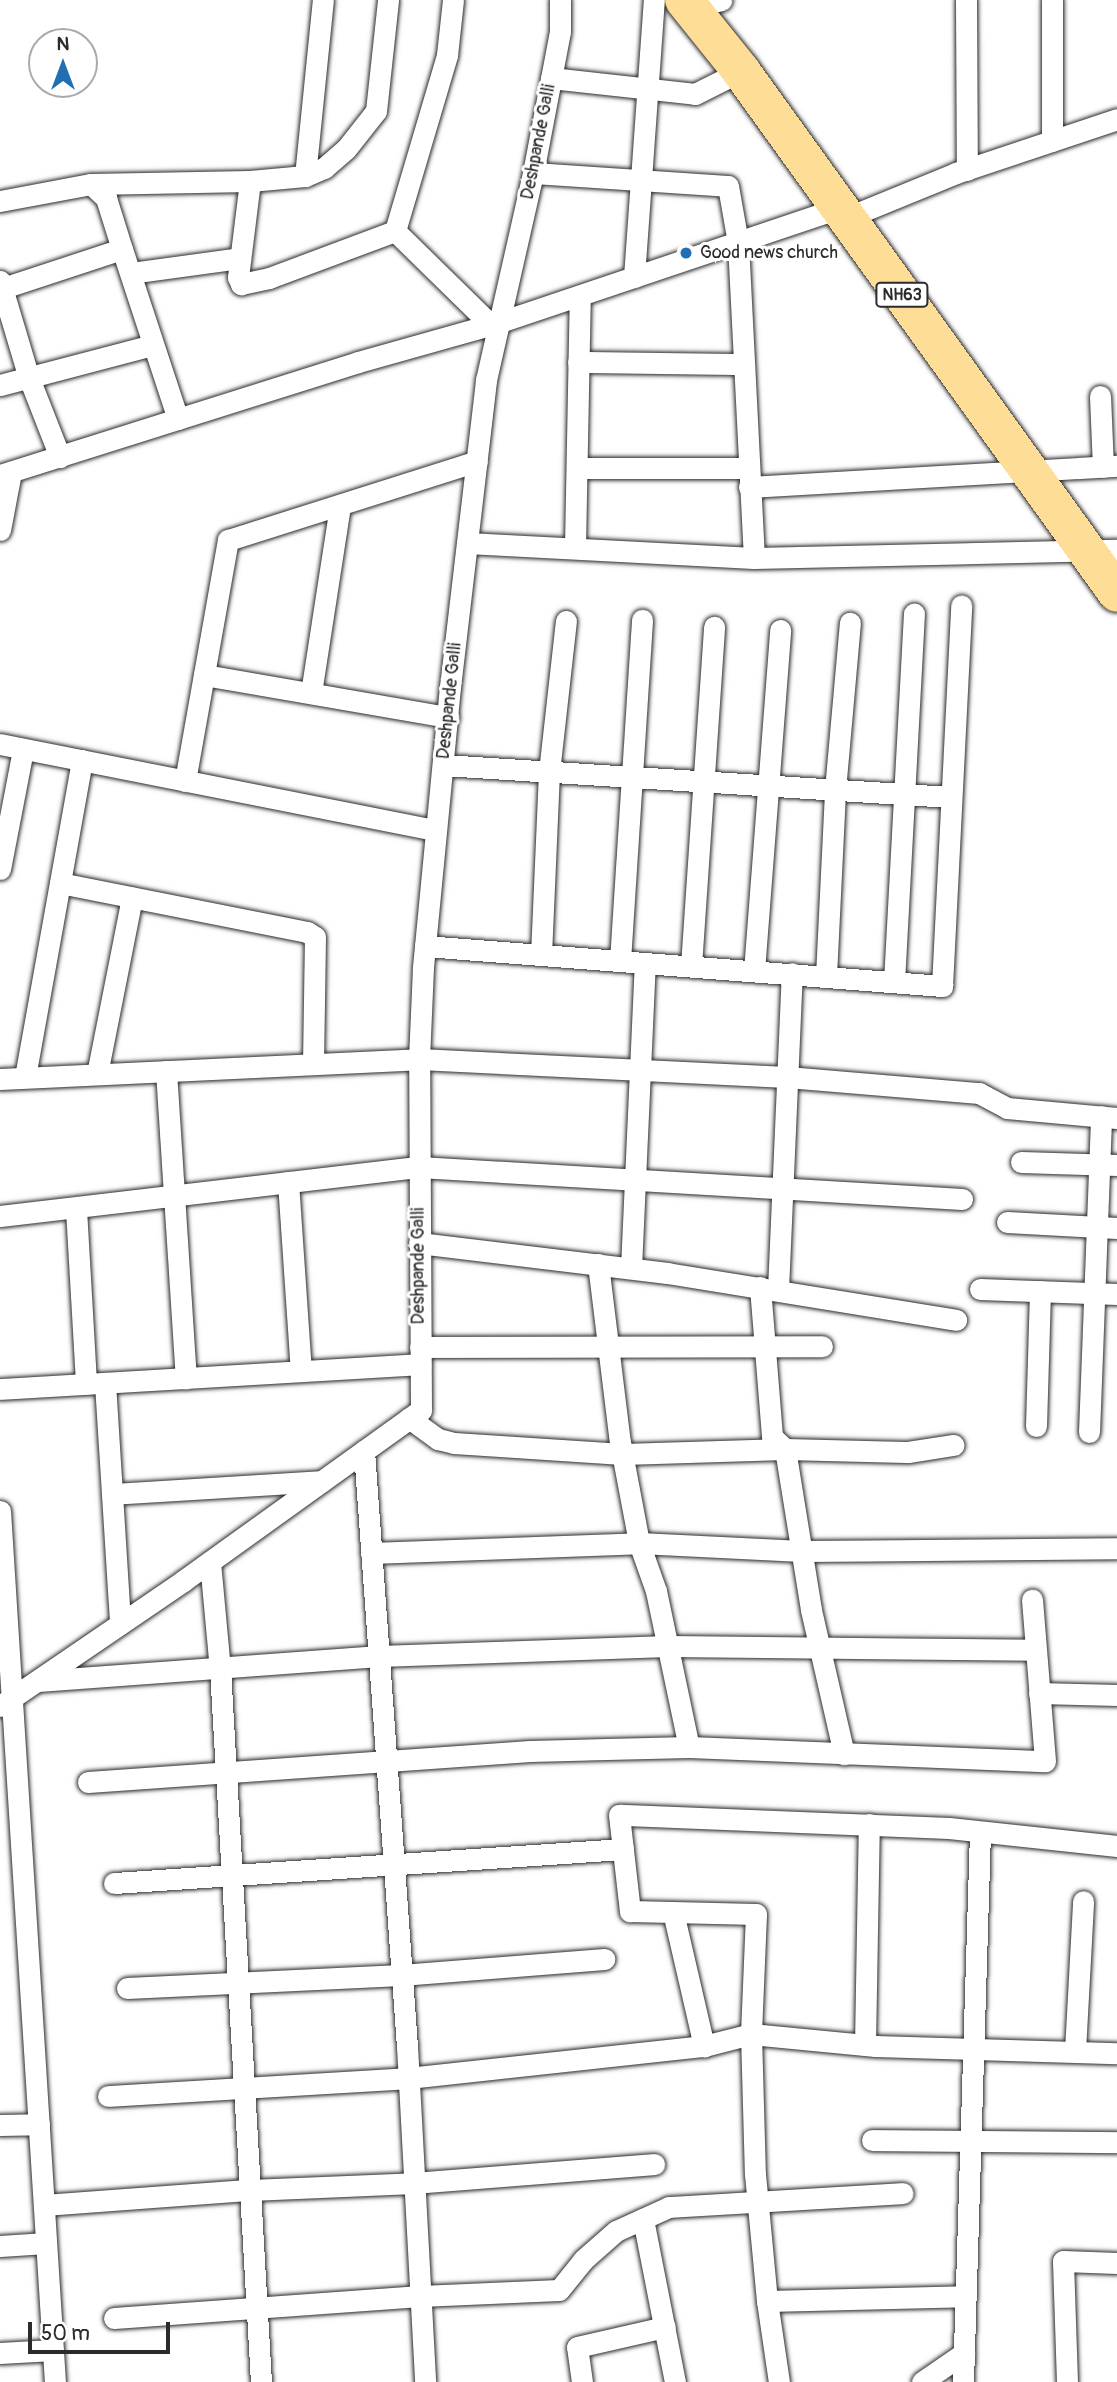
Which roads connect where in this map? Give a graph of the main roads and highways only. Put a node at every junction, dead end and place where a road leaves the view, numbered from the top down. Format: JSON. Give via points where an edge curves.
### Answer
{"nodes":[{"id":1,"x":687,"y":2,"type":"edge"},
{"id":2,"x":1101,"y":551,"type":"edge"},
{"id":3,"x":1117,"y":593,"type":"edge"}],
"edges":[{"from":1,"to":2,"type":"highway","number":"NH63","via":[[1028,472]]},
{"from":2,"to":3,"type":"highway","number":"NH63"}]}
